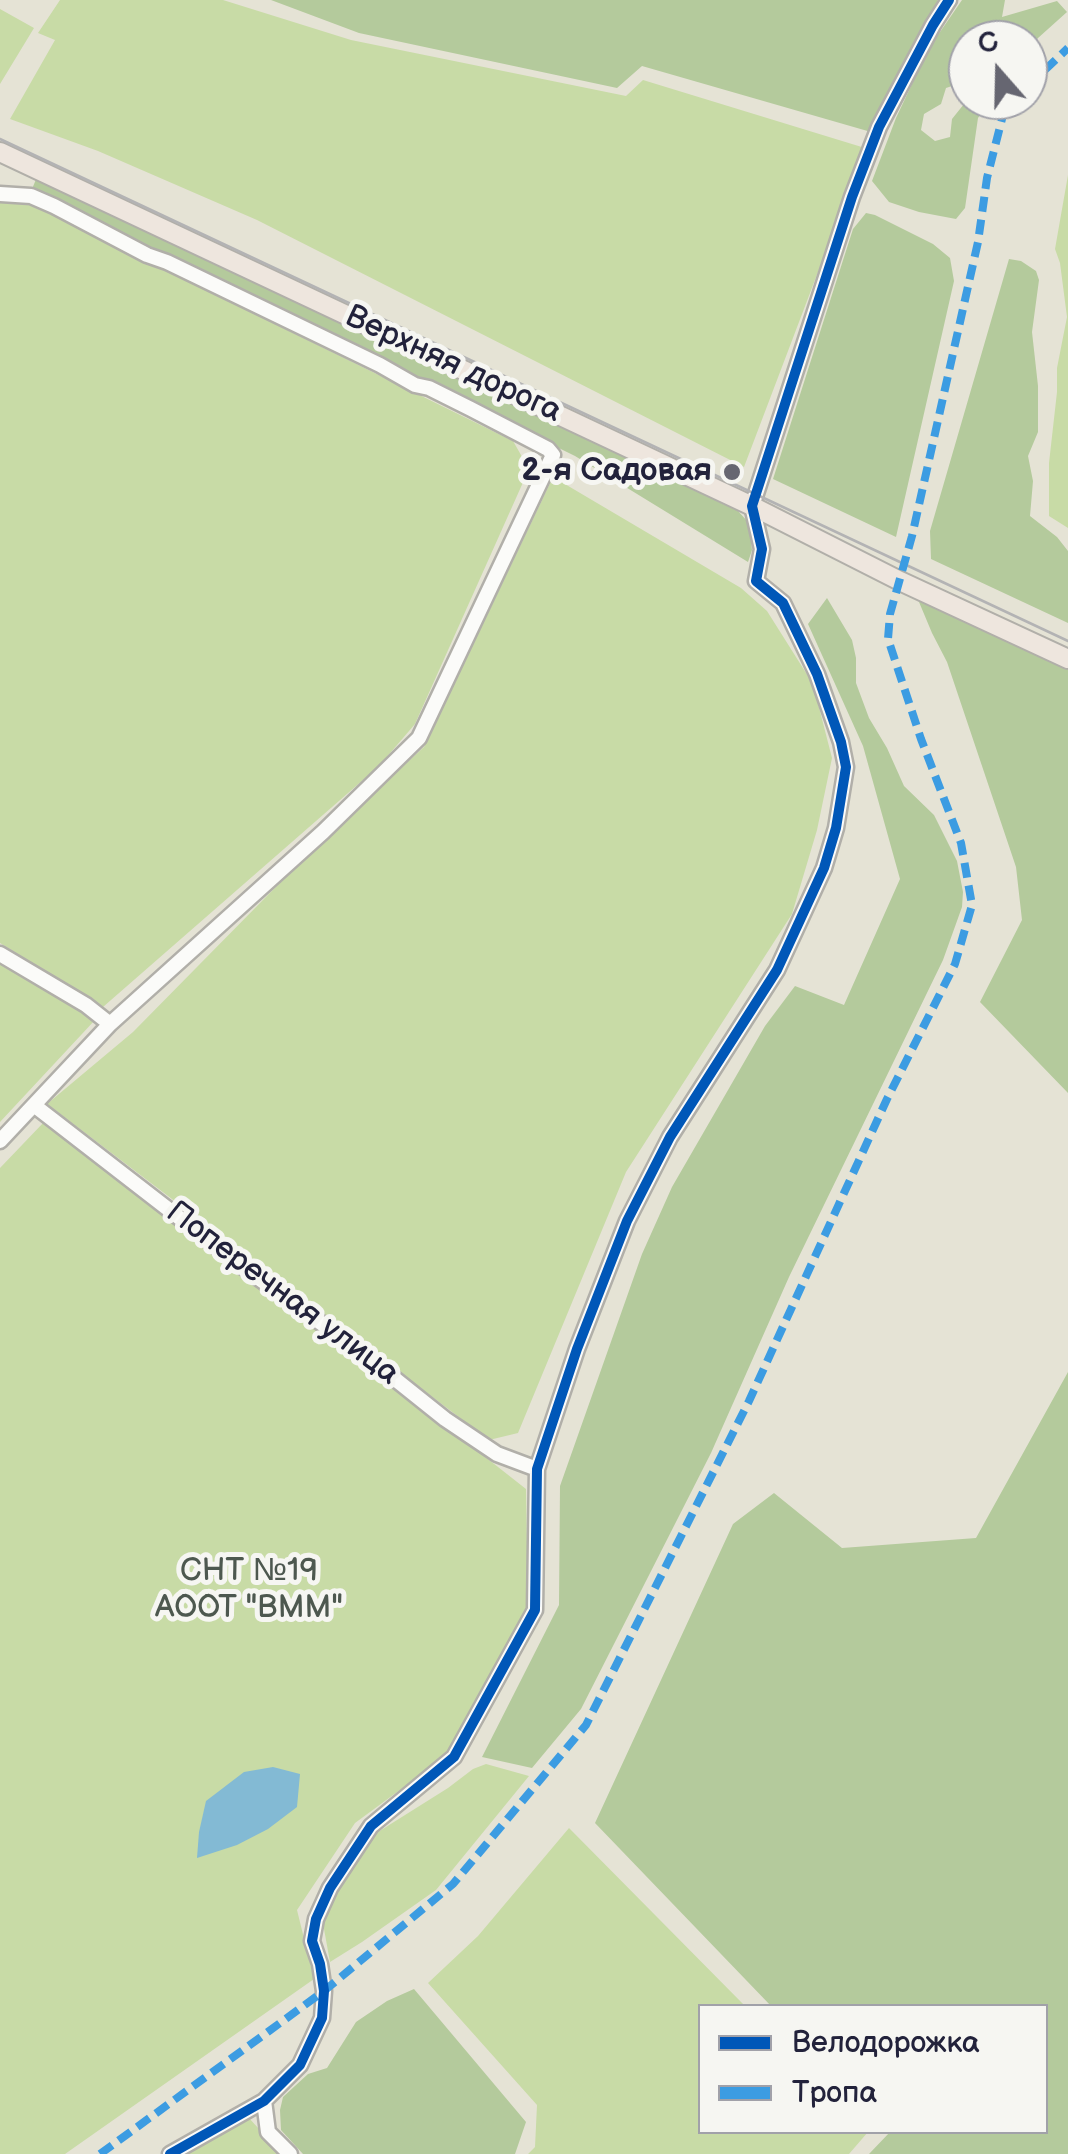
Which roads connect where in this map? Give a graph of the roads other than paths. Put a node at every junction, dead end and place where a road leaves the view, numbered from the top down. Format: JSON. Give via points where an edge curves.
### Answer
{"nodes":[{"id":1,"x":949,"y":0,"type":"edge"},
{"id":2,"x":0,"y":152,"type":"edge"},
{"id":3,"x":0,"y":194,"type":"edge"},
{"id":4,"x":752,"y":506,"type":"junction"},
{"id":5,"x":1068,"y":659,"type":"edge"},
{"id":6,"x":0,"y":954,"type":"edge"},
{"id":7,"x":110,"y":1024,"type":"junction"},
{"id":8,"x":35,"y":1106,"type":"junction"},
{"id":9,"x":0,"y":1141,"type":"edge"},
{"id":10,"x":538,"y":1469,"type":"junction"},
{"id":11,"x":264,"y":2101,"type":"junction"},
{"id":12,"x":170,"y":2154,"type":"edge"},
{"id":13,"x":290,"y":2154,"type":"edge"}],
"edges":[{"from":1,"to":4,"type":"street","via":[[878,127]]},
{"from":2,"to":4,"type":"main road","name":"Верхняя дорога"},
{"from":3,"to":7,"type":"street","via":[[54,206],[553,455],[419,738]]},
{"from":4,"to":5,"type":"main road","name":"Верхняя дорога"},
{"from":4,"to":10,"type":"street","via":[[762,548],[756,581],[783,603],[841,742],[846,767],[836,828],[777,970],[670,1137],[627,1221]]},
{"from":6,"to":7,"type":"street"},
{"from":7,"to":8,"type":"street"},
{"from":8,"to":9,"type":"street"},
{"from":8,"to":10,"type":"street","name":"Поперечная улица","via":[[445,1419],[497,1454]]},
{"from":10,"to":11,"type":"street","via":[[536,1610],[454,1757],[371,1826],[330,1888],[312,1940],[324,1992],[322,2018],[300,2065]]},
{"from":11,"to":12,"type":"street"},
{"from":11,"to":13,"type":"street","via":[[268,2132]]}]}
